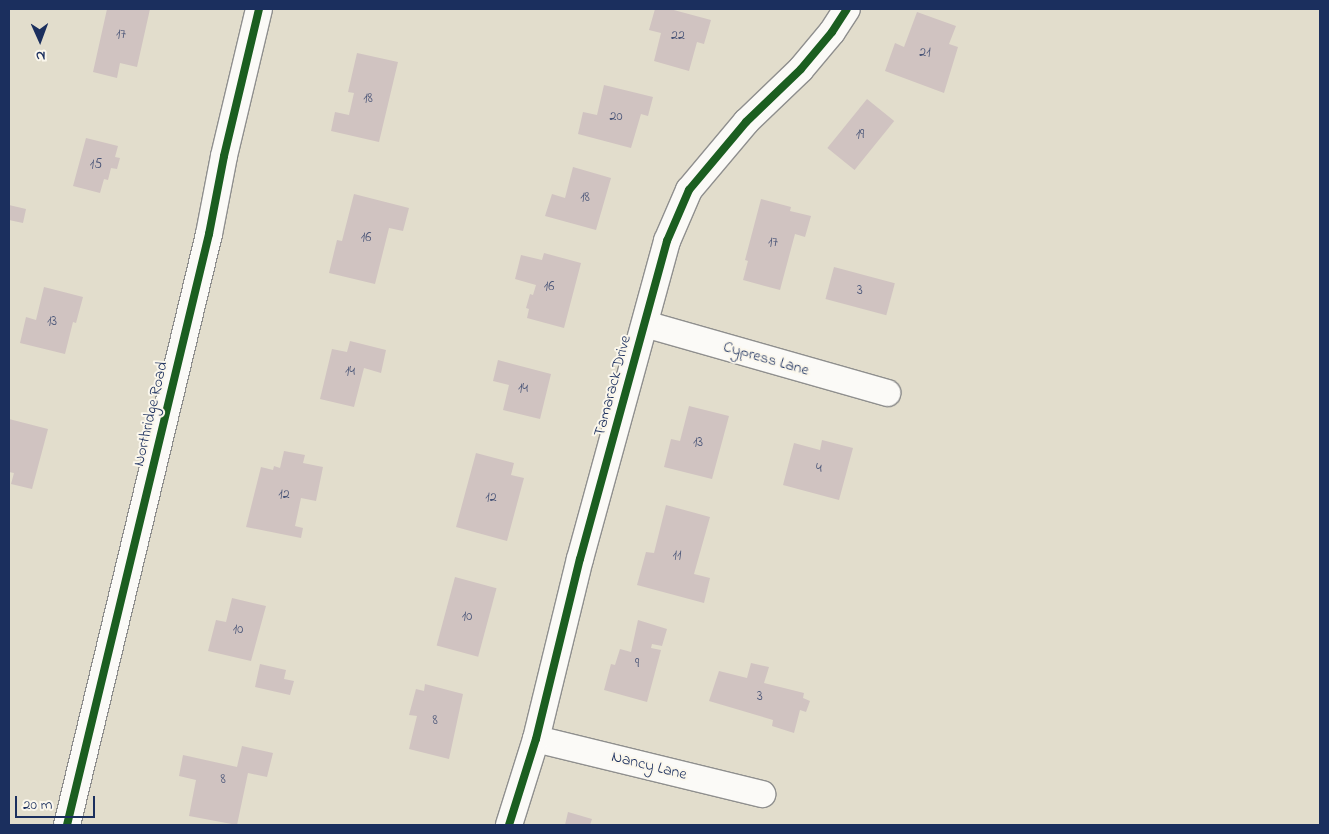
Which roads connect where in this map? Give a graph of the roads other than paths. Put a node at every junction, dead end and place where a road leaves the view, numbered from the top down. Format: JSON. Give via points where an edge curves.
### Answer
{"nodes":[{"id":1,"x":259,"y":9,"type":"edge"},
{"id":2,"x":847,"y":9,"type":"edge"},
{"id":3,"x":644,"y":324,"type":"junction"},
{"id":4,"x":887,"y":393,"type":"dead end"},
{"id":5,"x":536,"y":739,"type":"junction"},
{"id":6,"x":762,"y":794,"type":"dead end"},
{"id":7,"x":67,"y":825,"type":"edge"},
{"id":8,"x":509,"y":825,"type":"edge"}],
"edges":[{"from":1,"to":7,"type":"street","name":"Northridge Road","via":[[209,234]]},
{"from":2,"to":3,"type":"street","name":"Tamarack Drive","via":[[801,69],[746,122],[688,190],[667,241]]},
{"from":3,"to":4,"type":"street","name":"Cypress Lane"},
{"from":3,"to":5,"type":"street","name":"Tamarack Drive","via":[[580,559]]},
{"from":5,"to":6,"type":"street","name":"Nancy Lane"},
{"from":5,"to":8,"type":"street","name":"Tamarack Drive"}]}
